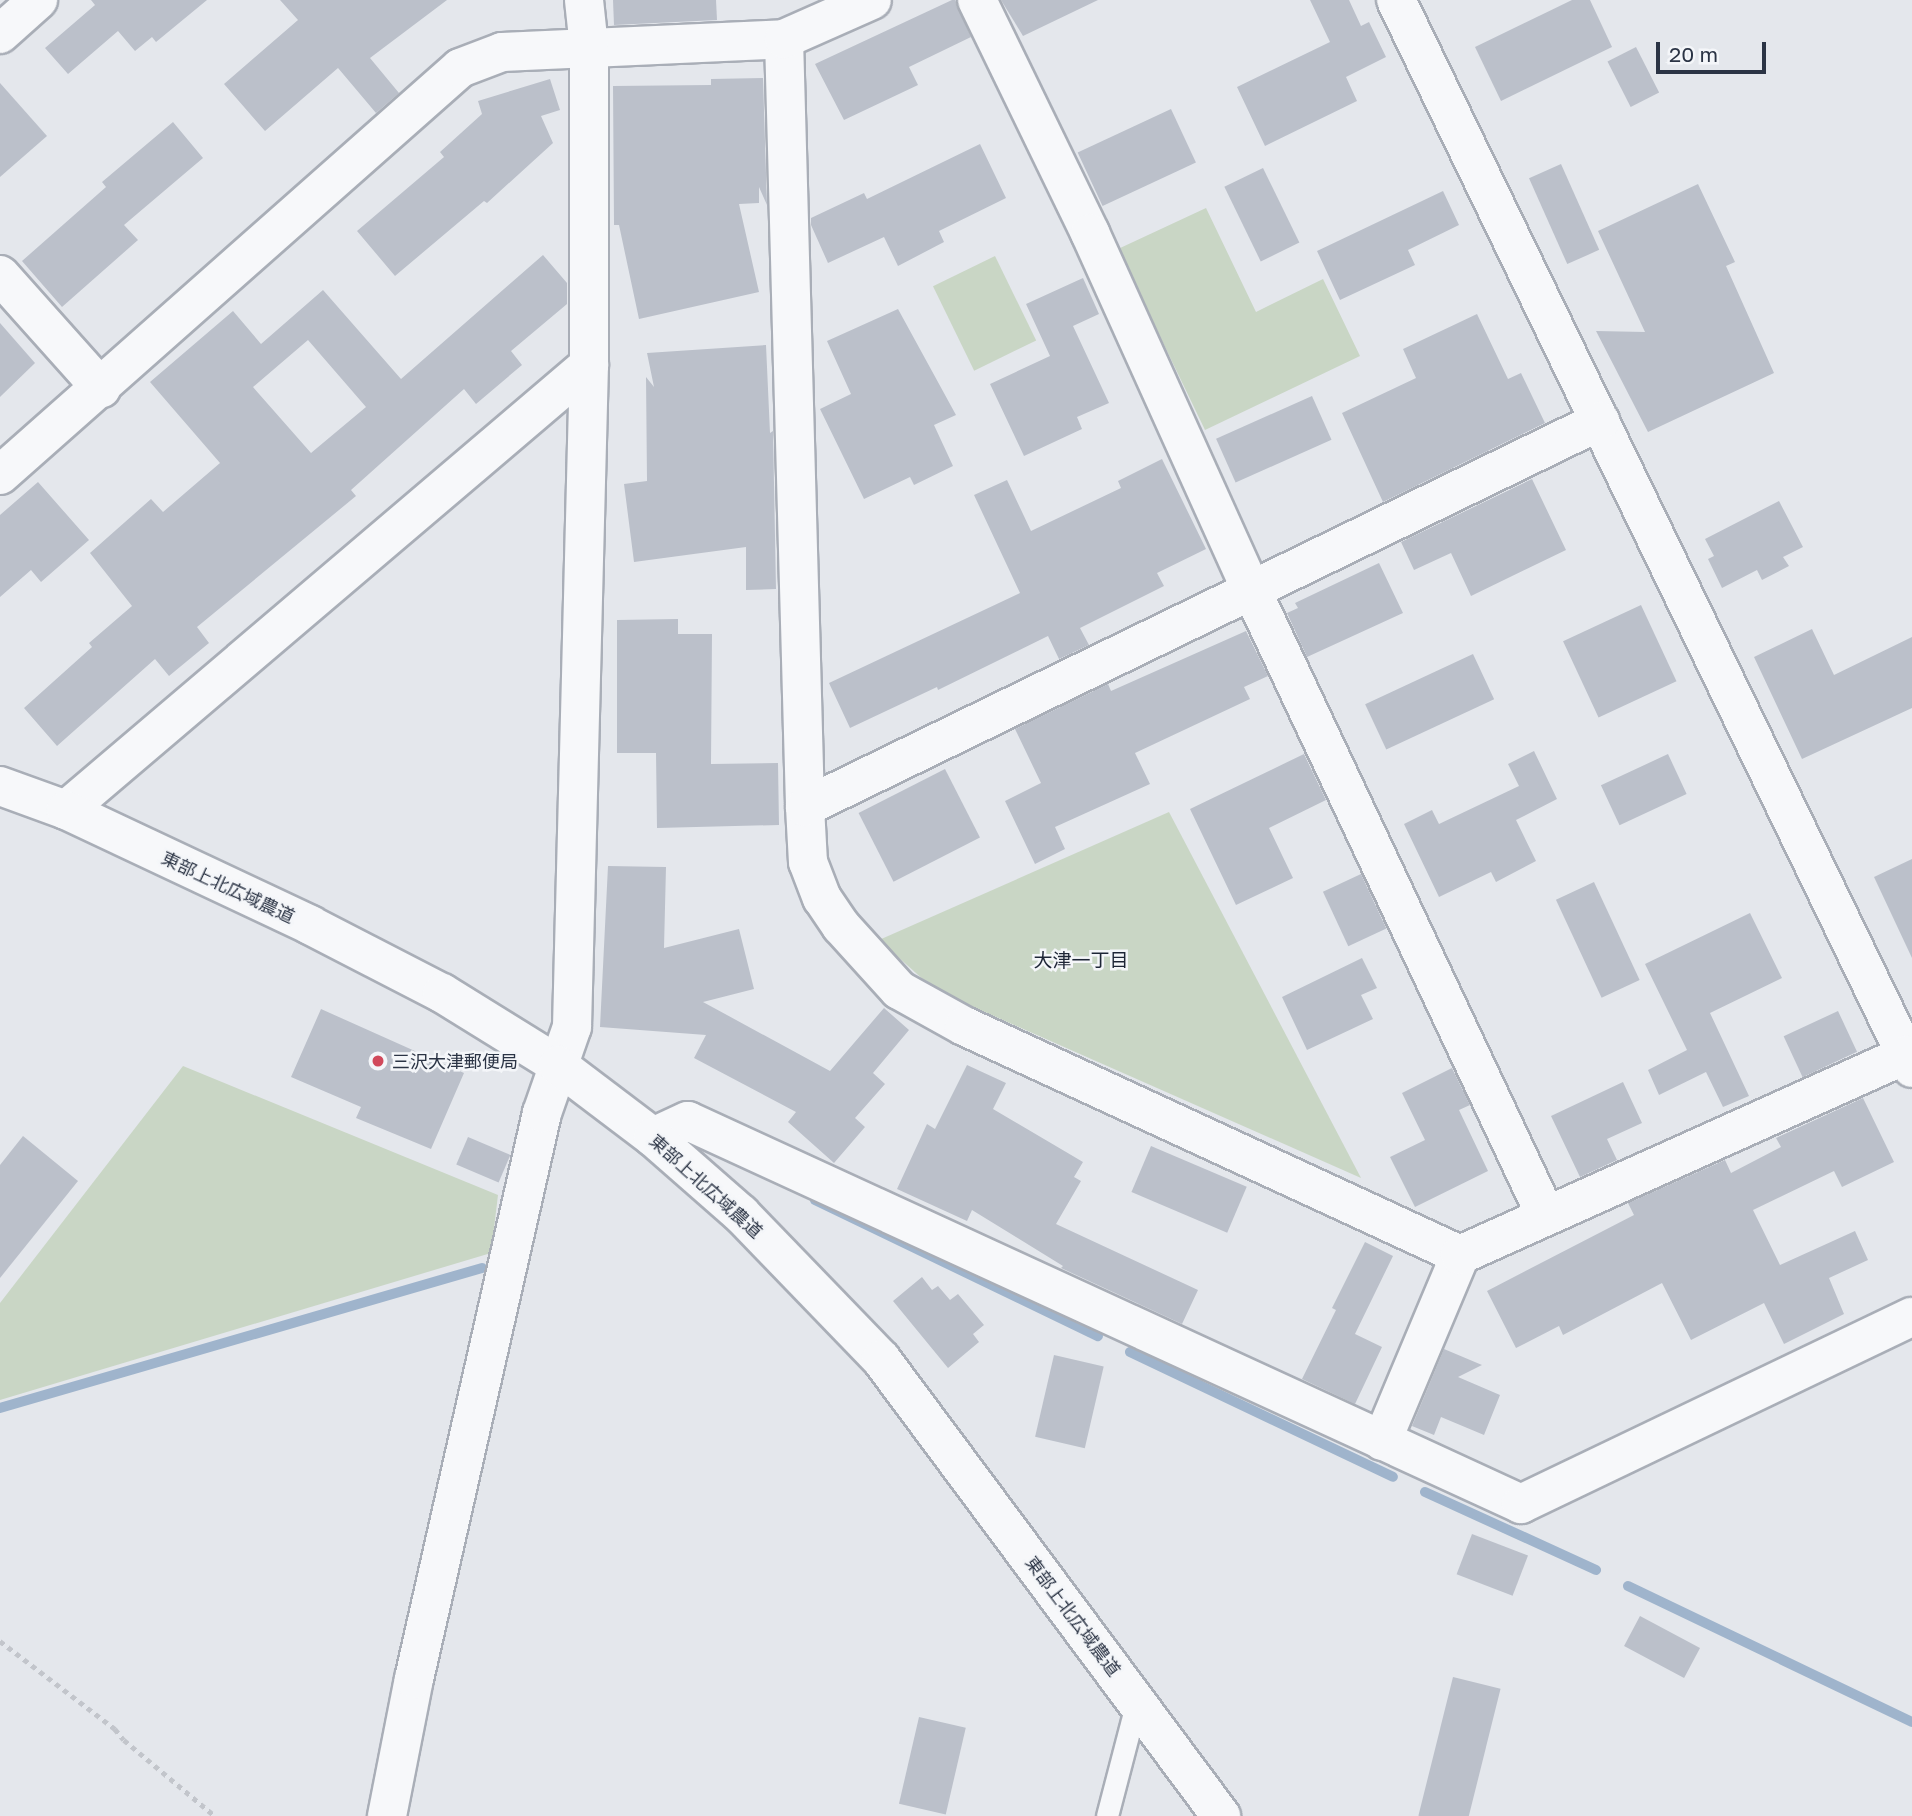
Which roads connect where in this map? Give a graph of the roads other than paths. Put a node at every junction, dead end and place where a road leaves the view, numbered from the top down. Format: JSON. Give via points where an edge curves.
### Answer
{"nodes":[{"id":1,"x":38,"y":0,"type":"edge"},
{"id":2,"x":584,"y":0,"type":"edge"},
{"id":3,"x":873,"y":0,"type":"edge"},
{"id":4,"x":977,"y":0,"type":"edge"},
{"id":5,"x":1396,"y":0,"type":"edge"},
{"id":6,"x":0,"y":34,"type":"edge"},
{"id":7,"x":784,"y":39,"type":"junction"},
{"id":8,"x":589,"y":47,"type":"junction"},
{"id":9,"x":0,"y":275,"type":"edge"},
{"id":10,"x":589,"y":365,"type":"junction"},
{"id":11,"x":102,"y":388,"type":"junction"},
{"id":12,"x":1600,"y":421,"type":"junction"},
{"id":13,"x":0,"y":475,"type":"edge"},
{"id":14,"x":1252,"y":591,"type":"junction"},
{"id":15,"x":3,"y":792,"type":"edge"},
{"id":16,"x":805,"y":807,"type":"junction"},
{"id":17,"x":66,"y":810,"type":"junction"},
{"id":18,"x":1909,"y":1062,"type":"edge"},
{"id":19,"x":558,"y":1065,"type":"junction"},
{"id":20,"x":653,"y":1137,"type":"junction"},
{"id":21,"x":1546,"y":1216,"type":"junction"},
{"id":22,"x":1460,"y":1255,"type":"junction"},
{"id":23,"x":1912,"y":1317,"type":"edge"},
{"id":24,"x":1382,"y":1441,"type":"junction"},
{"id":25,"x":1137,"y":1701,"type":"junction"},
{"id":26,"x":387,"y":1816,"type":"edge"},
{"id":27,"x":1107,"y":1816,"type":"edge"},
{"id":28,"x":1221,"y":1816,"type":"edge"}],
"edges":[{"from":1,"to":6,"type":"street"},
{"from":2,"to":8,"type":"street"},
{"from":3,"to":7,"type":"street"},
{"from":4,"to":14,"type":"street","via":[[1090,233]]},
{"from":5,"to":12,"type":"street"},
{"from":7,"to":8,"type":"street"},
{"from":7,"to":16,"type":"street"},
{"from":8,"to":10,"type":"street"},
{"from":8,"to":11,"type":"street","via":[[502,52],[460,68]]},
{"from":9,"to":11,"type":"street"},
{"from":10,"to":17,"type":"street"},
{"from":10,"to":19,"type":"street","via":[[572,1027]]},
{"from":11,"to":13,"type":"street"},
{"from":12,"to":14,"type":"street"},
{"from":12,"to":18,"type":"street"},
{"from":14,"to":16,"type":"street"},
{"from":14,"to":21,"type":"street"},
{"from":15,"to":17,"type":"street","name":"東部上北広域農道"},
{"from":16,"to":22,"type":"street","via":[[808,862],[822,898],[899,990],[964,1026]]},
{"from":17,"to":19,"type":"street","name":"東部上北広域農道","via":[[442,993]]},
{"from":18,"to":21,"type":"street"},
{"from":19,"to":20,"type":"street","name":"東部上北広域農道"},
{"from":19,"to":26,"type":"street","via":[[542,1114]]},
{"from":20,"to":24,"type":"street","via":[[688,1121]]},
{"from":20,"to":25,"type":"street","name":"東部上北広域農道","via":[[741,1214],[881,1359]]},
{"from":21,"to":22,"type":"street"},
{"from":22,"to":24,"type":"street"},
{"from":23,"to":24,"type":"street","via":[[1521,1504]]},
{"from":25,"to":27,"type":"lane"},
{"from":25,"to":28,"type":"street","name":"東部上北広域農道"}]}
